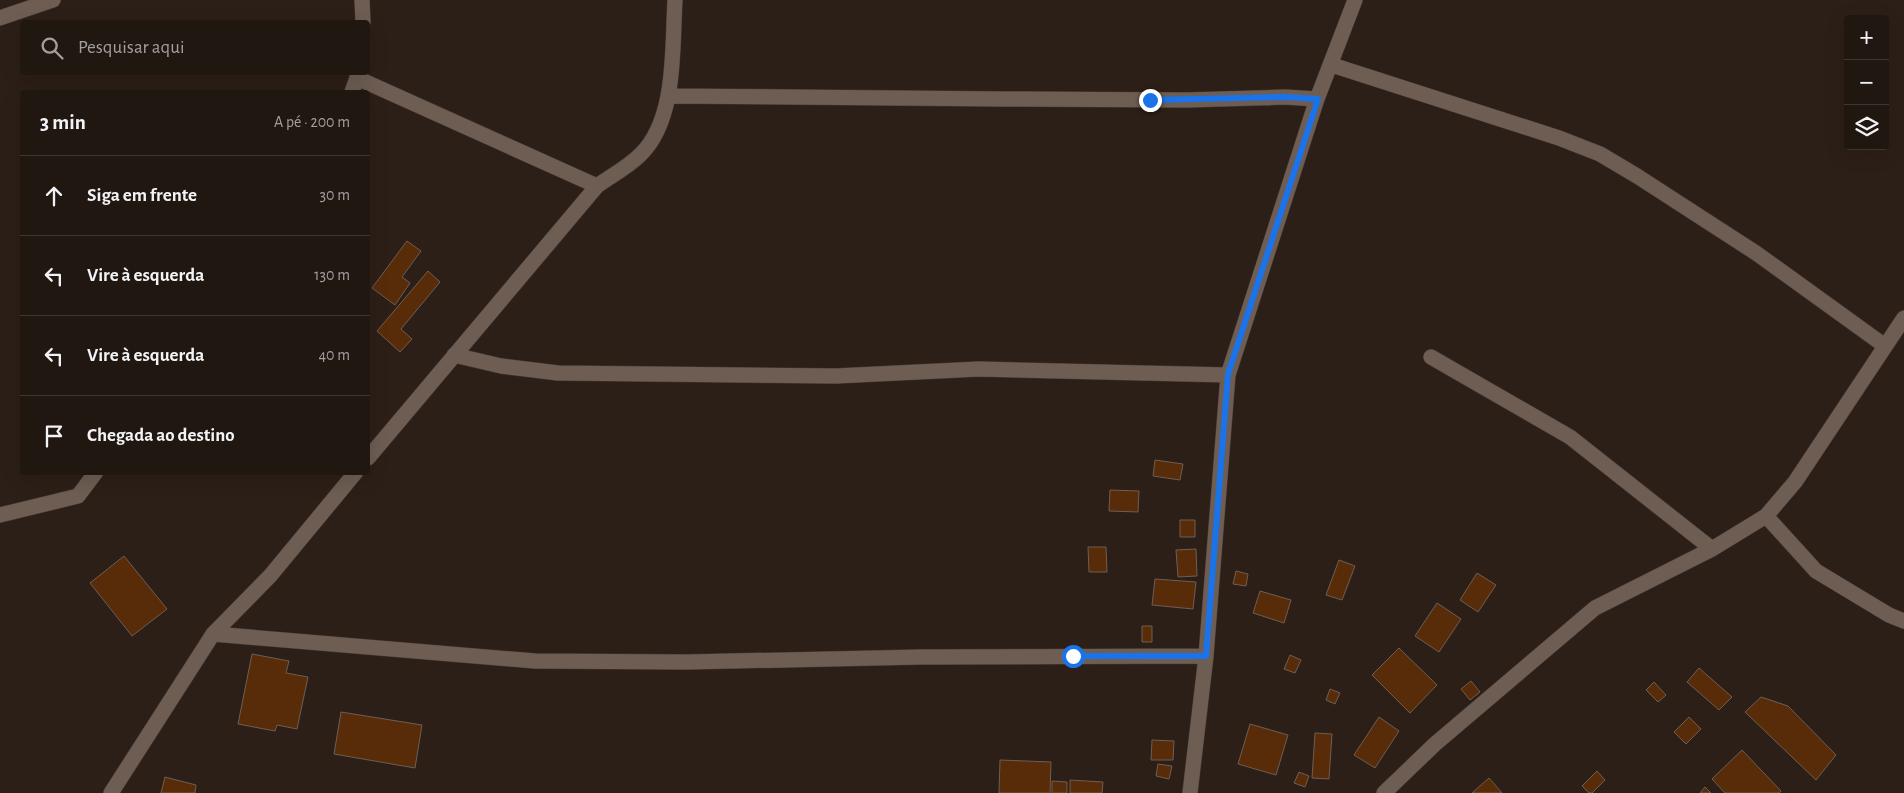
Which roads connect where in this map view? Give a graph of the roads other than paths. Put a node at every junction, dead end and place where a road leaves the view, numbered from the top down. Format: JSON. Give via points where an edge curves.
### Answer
{"nodes":[{"id":1,"x":53,"y":0,"type":"edge"},
{"id":2,"x":362,"y":0,"type":"edge"},
{"id":3,"x":675,"y":0,"type":"edge"},
{"id":4,"x":1355,"y":0,"type":"edge"},
{"id":5,"x":0,"y":18,"type":"edge"},
{"id":6,"x":363,"y":20,"type":"edge"},
{"id":7,"x":1332,"y":65,"type":"junction"},
{"id":8,"x":358,"y":75,"type":"edge"},
{"id":9,"x":353,"y":90,"type":"edge"},
{"id":10,"x":668,"y":96,"type":"junction"},
{"id":11,"x":1318,"y":99,"type":"junction"},
{"id":12,"x":597,"y":186,"type":"junction"},
{"id":13,"x":1904,"y":318,"type":"edge"},
{"id":14,"x":1885,"y":346,"type":"junction"},
{"id":15,"x":454,"y":355,"type":"junction"},
{"id":16,"x":1431,"y":357,"type":"dead end"},
{"id":17,"x":1228,"y":374,"type":"junction"},
{"id":18,"x":370,"y":456,"type":"edge"},
{"id":19,"x":94,"y":475,"type":"edge"},
{"id":20,"x":354,"y":475,"type":"edge"},
{"id":21,"x":0,"y":515,"type":"edge"},
{"id":22,"x":1766,"y":516,"type":"junction"},
{"id":23,"x":1712,"y":549,"type":"junction"},
{"id":24,"x":1904,"y":622,"type":"edge"},
{"id":25,"x":213,"y":634,"type":"junction"},
{"id":26,"x":1206,"y":656,"type":"junction"},
{"id":27,"x":111,"y":793,"type":"edge"},
{"id":28,"x":1190,"y":793,"type":"edge"},
{"id":29,"x":1384,"y":793,"type":"edge"}],
"edges":[{"from":1,"to":5,"type":"street"},
{"from":2,"to":6,"type":"street"},
{"from":3,"to":10,"type":"street"},
{"from":4,"to":7,"type":"street"},
{"from":7,"to":11,"type":"street"},
{"from":7,"to":14,"type":"street","via":[[1600,154],[1756,253]]},
{"from":8,"to":9,"type":"street"},
{"from":8,"to":12,"type":"street"},
{"from":10,"to":11,"type":"street"},
{"from":10,"to":12,"type":"street","via":[[655,135],[641,154]]},
{"from":11,"to":17,"type":"street"},
{"from":12,"to":15,"type":"street"},
{"from":13,"to":14,"type":"street"},
{"from":14,"to":22,"type":"street","via":[[1795,482]]},
{"from":15,"to":17,"type":"street","via":[[501,366],[558,373],[836,376],[979,369]]},
{"from":15,"to":18,"type":"street"},
{"from":16,"to":23,"type":"street","via":[[1570,437]]},
{"from":17,"to":26,"type":"street"},
{"from":19,"to":21,"type":"street","via":[[78,496]]},
{"from":20,"to":25,"type":"street","via":[[270,576]]},
{"from":22,"to":23,"type":"street"},
{"from":22,"to":24,"type":"street","via":[[1816,571]]},
{"from":23,"to":29,"type":"street","via":[[1595,608],[1435,744]]},
{"from":25,"to":26,"type":"street","via":[[535,661]]},
{"from":25,"to":27,"type":"street"},
{"from":26,"to":28,"type":"street"}]}
